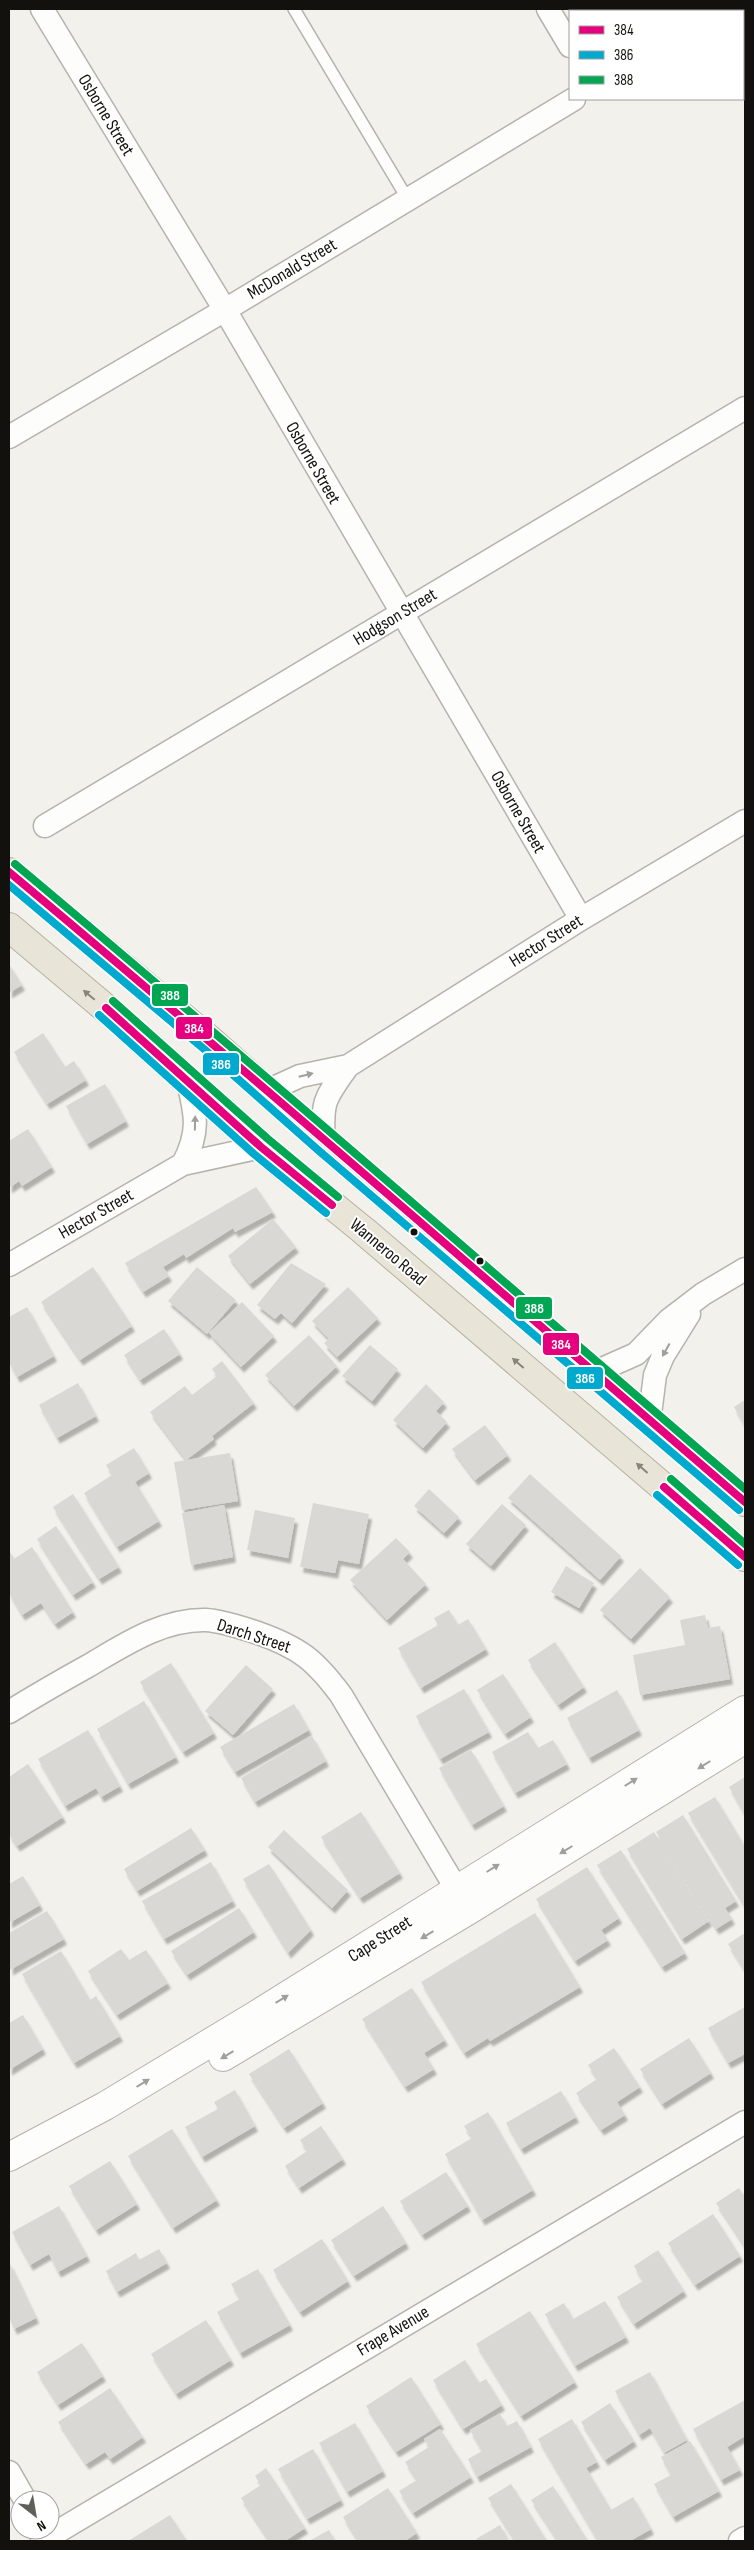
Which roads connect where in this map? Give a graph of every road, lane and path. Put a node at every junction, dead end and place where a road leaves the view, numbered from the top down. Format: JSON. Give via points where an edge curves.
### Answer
{"nodes":[{"id":1,"x":42,"y":9,"type":"edge"},
{"id":2,"x":294,"y":9,"type":"edge"},
{"id":3,"x":548,"y":9,"type":"edge"},
{"id":4,"x":569,"y":44,"type":"edge"},
{"id":5,"x":572,"y":100,"type":"edge"},
{"id":6,"x":408,"y":198,"type":"junction"},
{"id":7,"x":224,"y":310,"type":"junction"},
{"id":8,"x":745,"y":408,"type":"edge"},
{"id":9,"x":9,"y":437,"type":"edge"},
{"id":10,"x":401,"y":613,"type":"junction"},
{"id":11,"x":745,"y":821,"type":"edge"},
{"id":12,"x":45,"y":826,"type":"dead end"},
{"id":13,"x":9,"y":872,"type":"edge"},
{"id":14,"x":581,"y":919,"type":"junction"},
{"id":15,"x":9,"y":927,"type":"edge"},
{"id":16,"x":348,"y":1066,"type":"junction"},
{"id":17,"x":188,"y":1082,"type":"junction"},
{"id":18,"x":266,"y":1091,"type":"junction"},
{"id":19,"x":324,"y":1142,"type":"junction"},
{"id":20,"x":261,"y":1147,"type":"junction"},
{"id":21,"x":183,"y":1164,"type":"junction"},
{"id":22,"x":9,"y":1266,"type":"edge"},
{"id":23,"x":745,"y":1269,"type":"edge"},
{"id":24,"x":703,"y":1294,"type":"junction"},
{"id":25,"x":592,"y":1373,"type":"junction"},
{"id":26,"x":650,"y":1422,"type":"junction"},
{"id":27,"x":745,"y":1502,"type":"edge"},
{"id":28,"x":745,"y":1557,"type":"edge"},
{"id":29,"x":745,"y":1710,"type":"edge"},
{"id":30,"x":9,"y":1712,"type":"edge"},
{"id":31,"x":745,"y":1739,"type":"edge"},
{"id":32,"x":463,"y":1900,"type":"junction"},
{"id":33,"x":745,"y":2122,"type":"edge"},
{"id":34,"x":9,"y":2157,"type":"edge"},
{"id":35,"x":9,"y":2176,"type":"edge"},
{"id":36,"x":9,"y":2472,"type":"edge"},
{"id":37,"x":19,"y":2490,"type":"edge"},
{"id":38,"x":60,"y":2529,"type":"edge"},
{"id":39,"x":745,"y":2538,"type":"edge"},
{"id":40,"x":740,"y":2541,"type":"edge"}],
"edges":[{"from":1,"to":7,"type":"street","name":"Osborne Street"},
{"from":2,"to":6,"type":"lane"},
{"from":3,"to":4,"type":"street"},
{"from":5,"to":6,"type":"street","name":"McDonald Street"},
{"from":6,"to":7,"type":"street","name":"McDonald Street"},
{"from":7,"to":9,"type":"street","name":"McDonald Street"},
{"from":7,"to":10,"type":"street","name":"Osborne Street"},
{"from":8,"to":10,"type":"street","name":"Hodgson Street"},
{"from":10,"to":12,"type":"street","name":"Hodgson Street"},
{"from":10,"to":14,"type":"street","name":"Osborne Street"},
{"from":11,"to":14,"type":"street","name":"Hector Street"},
{"from":13,"to":18,"type":"highway","via":[[114,958]]},
{"from":14,"to":16,"type":"street","name":"Hector Street"},
{"from":17,"to":15,"type":"highway","name":"Wanneroo Road","one_way":true},
{"from":18,"to":16,"type":"street","name":"Hector Street","one_way":true,"via":[[300,1076]]},
{"from":16,"to":19,"type":"street","name":"Hector Street","via":[[326,1097],[322,1120]]},
{"from":17,"to":20,"type":"highway","name":"Wanneroo Road"},
{"from":21,"to":17,"type":"street","one_way":true,"via":[[192,1147],[197,1123]]},
{"from":18,"to":19,"type":"highway"},
{"from":19,"to":25,"type":"highway"},
{"from":20,"to":21,"type":"street","name":"Hector Street"},
{"from":28,"to":20,"type":"highway","name":"Wanneroo Road","one_way":true},
{"from":21,"to":22,"type":"street","name":"Hector Street"},
{"from":23,"to":24,"type":"street"},
{"from":24,"to":25,"type":"street","via":[[670,1320],[636,1354]]},
{"from":24,"to":26,"type":"street","one_way":true,"via":[[663,1356],[655,1375]]},
{"from":25,"to":26,"type":"highway"},
{"from":26,"to":27,"type":"highway"},
{"from":32,"to":29,"type":"street","name":"Cape Street","one_way":true},
{"from":30,"to":32,"type":"street","name":"Darch Street","via":[[144,1633],[177,1623],[206,1620],[272,1638],[321,1667],[341,1695]]},
{"from":31,"to":32,"type":"street","name":"Cape Street","one_way":true},
{"from":34,"to":32,"type":"street","name":"Cape Street","one_way":true,"via":[[105,2106]]},
{"from":32,"to":35,"type":"street","name":"Cape Street","one_way":true,"via":[[147,2102]]},
{"from":33,"to":38,"type":"street","name":"Frape Avenue"},
{"from":36,"to":37,"type":"street"},
{"from":39,"to":40,"type":"street"}]}
